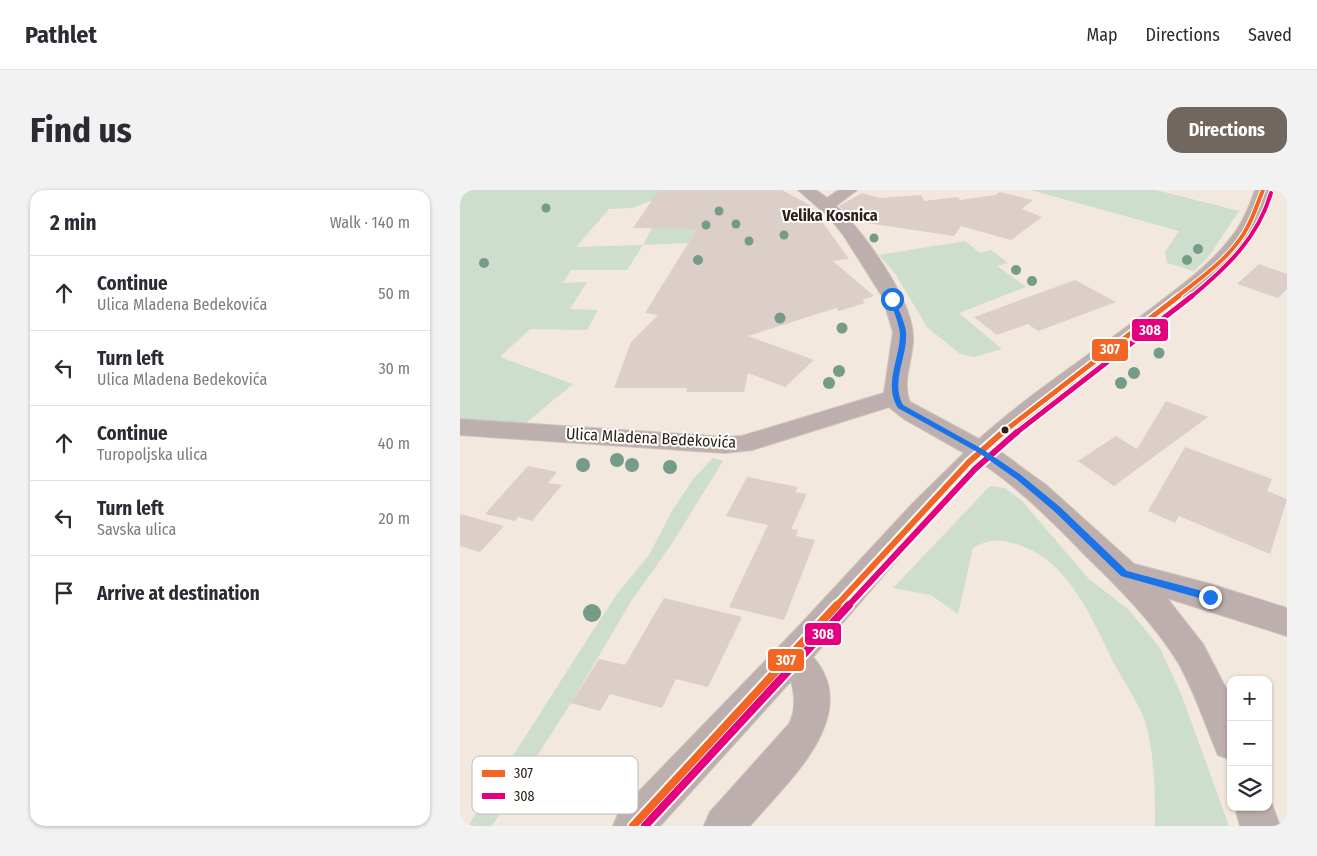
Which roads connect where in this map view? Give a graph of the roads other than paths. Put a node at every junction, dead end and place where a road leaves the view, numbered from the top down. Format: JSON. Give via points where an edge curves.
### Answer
{"nodes":[{"id":1,"x":806,"y":190,"type":"edge"},
{"id":2,"x":849,"y":190,"type":"edge"},
{"id":3,"x":1264,"y":190,"type":"edge"},
{"id":4,"x":827,"y":205,"type":"junction"},
{"id":5,"x":895,"y":398,"type":"junction"},
{"id":6,"x":460,"y":428,"type":"edge"},
{"id":7,"x":982,"y":452,"type":"junction"},
{"id":8,"x":1124,"y":574,"type":"junction"},
{"id":9,"x":1287,"y":622,"type":"edge"},
{"id":10,"x":792,"y":656,"type":"junction"},
{"id":11,"x":1227,"y":731,"type":"edge"},
{"id":12,"x":1255,"y":811,"type":"edge"},
{"id":13,"x":633,"y":826,"type":"edge"},
{"id":14,"x":724,"y":826,"type":"edge"},
{"id":15,"x":1260,"y":826,"type":"edge"}],
"edges":[{"from":1,"to":4,"type":"street"},
{"from":2,"to":4,"type":"street"},
{"from":3,"to":7,"type":"street","via":[[1250,223],[1222,259],[1144,325],[1019,418]]},
{"from":4,"to":5,"type":"street","via":[[879,274],[900,317],[903,333]]},
{"from":5,"to":6,"type":"street","name":"Ulica Mladena Bedekovića","via":[[743,444]]},
{"from":5,"to":7,"type":"street","via":[[900,406]]},
{"from":7,"to":8,"type":"street","via":[[1057,509]]},
{"from":7,"to":10,"type":"street","via":[[933,500]]},
{"from":8,"to":9,"type":"street"},
{"from":8,"to":11,"type":"street","via":[[1165,619],[1191,654],[1214,697]]},
{"from":10,"to":13,"type":"street"},
{"from":10,"to":14,"type":"street","via":[[807,675],[812,697],[810,719],[802,737]]},
{"from":12,"to":15,"type":"street"}]}
